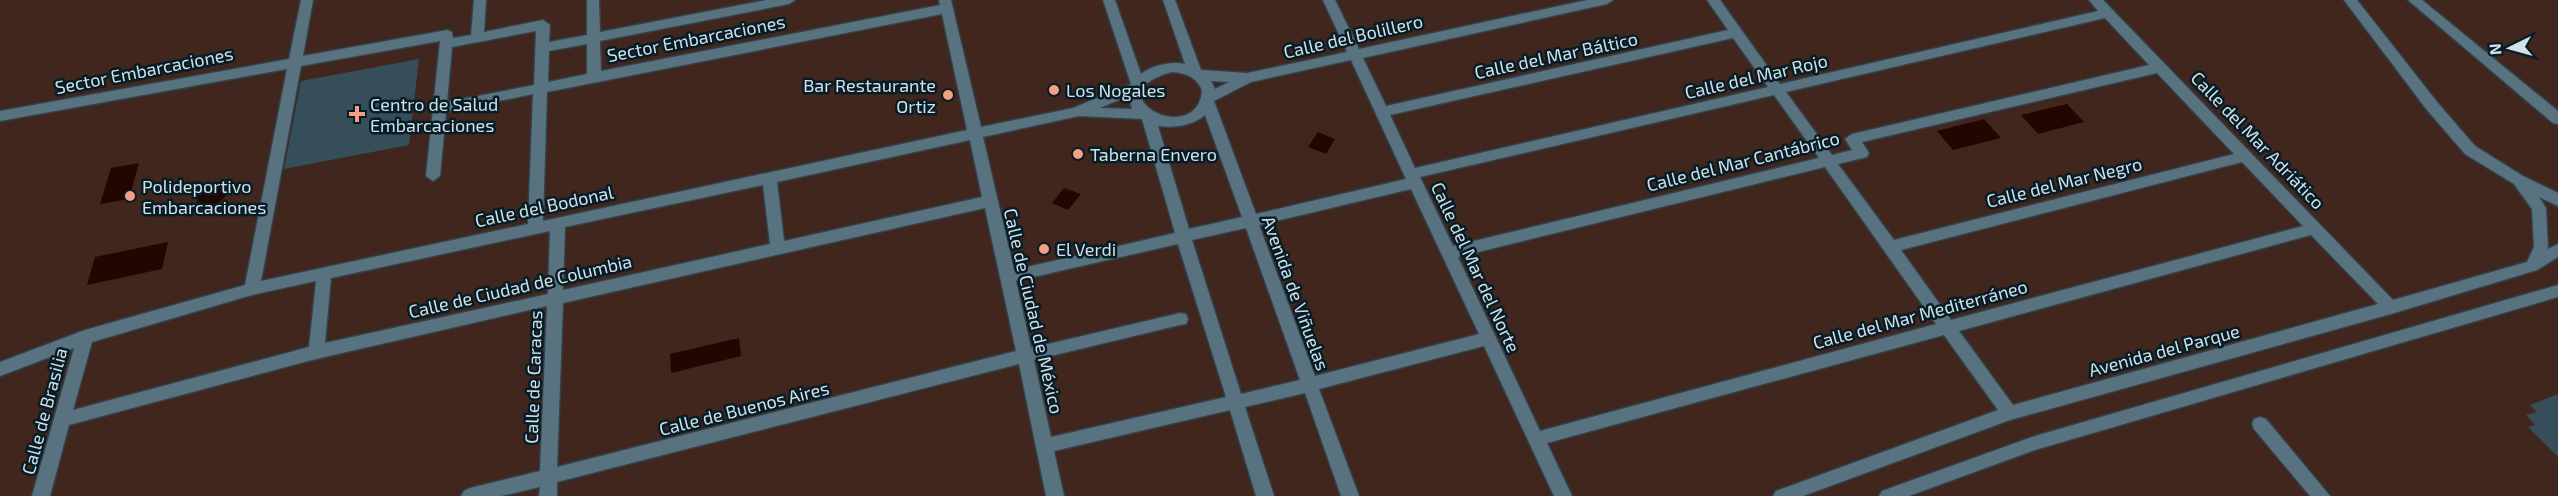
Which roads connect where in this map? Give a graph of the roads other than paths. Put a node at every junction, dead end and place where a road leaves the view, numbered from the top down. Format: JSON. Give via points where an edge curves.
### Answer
{"nodes":[{"id":1,"x":307,"y":0,"type":"edge"},
{"id":2,"x":480,"y":0,"type":"edge"},
{"id":3,"x":594,"y":0,"type":"edge"},
{"id":4,"x":789,"y":0,"type":"edge"},
{"id":5,"x":1109,"y":0,"type":"edge"},
{"id":6,"x":1168,"y":0,"type":"edge"},
{"id":7,"x":1329,"y":0,"type":"edge"},
{"id":8,"x":1607,"y":0,"type":"edge"},
{"id":9,"x":1713,"y":0,"type":"edge"},
{"id":10,"x":2095,"y":0,"type":"edge"},
{"id":11,"x":2350,"y":0,"type":"edge"},
{"id":12,"x":2414,"y":0,"type":"edge"},
{"id":13,"x":946,"y":4,"type":"edge"},
{"id":14,"x":2108,"y":14,"type":"junction"},
{"id":15,"x":1737,"y":33,"type":"junction"},
{"id":16,"x":477,"y":38,"type":"junction"},
{"id":17,"x":594,"y":38,"type":"junction"},
{"id":18,"x":446,"y":44,"type":"junction"},
{"id":19,"x":542,"y":48,"type":"junction"},
{"id":20,"x":1354,"y":55,"type":"junction"},
{"id":21,"x":295,"y":61,"type":"junction"},
{"id":22,"x":2161,"y":67,"type":"junction"},
{"id":23,"x":1197,"y":73,"type":"junction"},
{"id":24,"x":594,"y":78,"type":"junction"},
{"id":25,"x":1247,"y":78,"type":"junction"},
{"id":26,"x":1135,"y":86,"type":"junction"},
{"id":27,"x":541,"y":88,"type":"junction"},
{"id":28,"x":1778,"y":90,"type":"junction"},
{"id":29,"x":1208,"y":100,"type":"junction"},
{"id":30,"x":440,"y":108,"type":"junction"},
{"id":31,"x":1076,"y":112,"type":"junction"},
{"id":32,"x":1382,"y":112,"type":"junction"},
{"id":33,"x":0,"y":116,"type":"edge"},
{"id":34,"x":1145,"y":116,"type":"junction"},
{"id":35,"x":2558,"y":119,"type":"edge"},
{"id":36,"x":975,"y":134,"type":"junction"},
{"id":37,"x":2246,"y":156,"type":"junction"},
{"id":38,"x":1829,"y":161,"type":"junction"},
{"id":39,"x":433,"y":176,"type":"dead end"},
{"id":40,"x":769,"y":178,"type":"junction"},
{"id":41,"x":1413,"y":179,"type":"junction"},
{"id":42,"x":2518,"y":180,"type":"junction"},
{"id":43,"x":2558,"y":200,"type":"edge"},
{"id":44,"x":989,"y":201,"type":"junction"},
{"id":45,"x":1250,"y":220,"type":"junction"},
{"id":46,"x":558,"y":223,"type":"junction"},
{"id":47,"x":535,"y":228,"type":"junction"},
{"id":48,"x":2315,"y":228,"type":"junction"},
{"id":49,"x":1183,"y":236,"type":"junction"},
{"id":50,"x":1891,"y":247,"type":"junction"},
{"id":51,"x":778,"y":249,"type":"junction"},
{"id":52,"x":2558,"y":250,"type":"edge"},
{"id":53,"x":1448,"y":253,"type":"junction"},
{"id":54,"x":2532,"y":266,"type":"junction"},
{"id":55,"x":324,"y":273,"type":"junction"},
{"id":56,"x":1008,"y":277,"type":"junction"},
{"id":57,"x":252,"y":289,"type":"junction"},
{"id":58,"x":2558,"y":291,"type":"edge"},
{"id":59,"x":556,"y":299,"type":"junction"},
{"id":60,"x":2391,"y":308,"type":"junction"},
{"id":61,"x":1179,"y":319,"type":"dead end"},
{"id":62,"x":1949,"y":327,"type":"junction"},
{"id":63,"x":85,"y":337,"type":"junction"},
{"id":64,"x":1488,"y":338,"type":"junction"},
{"id":65,"x":316,"y":352,"type":"junction"},
{"id":66,"x":1026,"y":354,"type":"junction"},
{"id":67,"x":25,"y":358,"type":"junction"},
{"id":68,"x":0,"y":361,"type":"edge"},
{"id":69,"x":0,"y":369,"type":"edge"},
{"id":70,"x":1308,"y":385,"type":"junction"},
{"id":71,"x":1235,"y":401,"type":"junction"},
{"id":72,"x":2009,"y":413,"type":"junction"},
{"id":73,"x":62,"y":420,"type":"junction"},
{"id":74,"x":2260,"y":424,"type":"dead end"},
{"id":75,"x":1536,"y":439,"type":"junction"},
{"id":76,"x":1044,"y":446,"type":"junction"},
{"id":77,"x":548,"y":477,"type":"junction"},
{"id":78,"x":41,"y":496,"type":"edge"},
{"id":79,"x":470,"y":496,"type":"edge"},
{"id":80,"x":548,"y":496,"type":"edge"},
{"id":81,"x":1054,"y":496,"type":"edge"},
{"id":82,"x":1265,"y":496,"type":"edge"},
{"id":83,"x":1350,"y":496,"type":"edge"},
{"id":84,"x":1563,"y":496,"type":"edge"},
{"id":85,"x":1782,"y":496,"type":"edge"},
{"id":86,"x":1888,"y":496,"type":"edge"},
{"id":87,"x":2321,"y":496,"type":"edge"}],
"edges":[{"from":1,"to":21,"type":"street"},
{"from":2,"to":16,"type":"street"},
{"from":3,"to":17,"type":"street","name":"Sector Embarcaciones"},
{"from":4,"to":17,"type":"street","name":"Sector Embarcaciones"},
{"from":5,"to":26,"type":"street"},
{"from":6,"to":23,"type":"street"},
{"from":7,"to":20,"type":"street","name":"Calle del Mar del Norte"},
{"from":8,"to":20,"type":"street","name":"Calle del Bolillero"},
{"from":9,"to":15,"type":"street"},
{"from":10,"to":14,"type":"street","name":"Calle del Mar Adriático"},
{"from":11,"to":42,"type":"street","via":[[2470,150]]},
{"from":12,"to":35,"type":"street"},
{"from":13,"to":24,"type":"street","name":"Sector Embarcaciones"},
{"from":13,"to":36,"type":"street","name":"Sector Embarcaciones"},
{"from":14,"to":22,"type":"street","name":"Calle del Mar Adriático"},
{"from":14,"to":28,"type":"street","name":"Calle del Mar Rojo"},
{"from":15,"to":28,"type":"street"},
{"from":15,"to":32,"type":"street","name":"Calle del Mar Báltico"},
{"from":16,"to":18,"type":"street","name":"Sector Embarcaciones"},
{"from":16,"to":19,"type":"street","name":"Sector Embarcaciones","via":[[543,26]]},
{"from":17,"to":19,"type":"street","name":"Sector Embarcaciones"},
{"from":17,"to":24,"type":"street","name":"Sector Embarcaciones"},
{"from":18,"to":21,"type":"street","name":"Sector Embarcaciones","via":[[447,35]]},
{"from":18,"to":30,"type":"street"},
{"from":19,"to":27,"type":"street","name":"Sector Embarcaciones"},
{"from":20,"to":25,"type":"street","name":"Calle del Bolillero"},
{"from":20,"to":32,"type":"street","name":"Calle del Mar del Norte"},
{"from":21,"to":33,"type":"street","name":"Sector Embarcaciones"},
{"from":21,"to":57,"type":"street"},
{"from":22,"to":37,"type":"street","name":"Calle del Mar Adriático"},
{"from":22,"to":38,"type":"street","name":"Calle del Mar Cantábrico","via":[[1852,139],[1862,153]]},
{"from":23,"to":25,"type":"street"},
{"from":23,"to":26,"type":"street","via":[[1159,68],[1143,76]]},
{"from":23,"to":29,"type":"street","via":[[1209,90]]},
{"from":24,"to":27,"type":"street","name":"Sector Embarcaciones"},
{"from":25,"to":29,"type":"street"},
{"from":26,"to":31,"type":"street","name":"Calle del Bodonal"},
{"from":26,"to":34,"type":"street","via":[[1132,97]]},
{"from":27,"to":30,"type":"street","name":"Sector Embarcaciones"},
{"from":27,"to":47,"type":"street","name":"Sector Embarcaciones"},
{"from":28,"to":38,"type":"street"},
{"from":28,"to":41,"type":"street","name":"Calle del Mar Rojo"},
{"from":29,"to":34,"type":"street","via":[[1201,112],[1177,122]]},
{"from":29,"to":45,"type":"street","name":"Avenida de Viñuelas"},
{"from":30,"to":39,"type":"street"},
{"from":31,"to":34,"type":"street","name":"Calle del Bodonal"},
{"from":31,"to":36,"type":"street","name":"Calle del Bodonal"},
{"from":32,"to":41,"type":"street","name":"Calle del Mar del Norte"},
{"from":34,"to":49,"type":"street"},
{"from":36,"to":40,"type":"street","name":"Calle del Bodonal"},
{"from":36,"to":44,"type":"street","name":"Calle de Ciudad de México"},
{"from":37,"to":48,"type":"street","name":"Calle del Mar Adriático"},
{"from":37,"to":50,"type":"street","name":"Calle del Mar Negro"},
{"from":38,"to":50,"type":"street"},
{"from":38,"to":53,"type":"street","name":"Calle del Mar Cantábrico"},
{"from":40,"to":46,"type":"street","name":"Calle del Bodonal"},
{"from":40,"to":51,"type":"street"},
{"from":41,"to":45,"type":"street","name":"Calle del Mar Rojo"},
{"from":41,"to":53,"type":"street","name":"Calle del Mar del Norte"},
{"from":42,"to":43,"type":"street"},
{"from":42,"to":54,"type":"street","via":[[2539,208],[2541,247]]},
{"from":44,"to":51,"type":"street","name":"Calle de Ciudad de Columbia"},
{"from":44,"to":56,"type":"street","name":"Calle de Ciudad de México"},
{"from":45,"to":49,"type":"street","name":"Calle del Mar Rojo"},
{"from":45,"to":70,"type":"street","name":"Avenida de Viñuelas"},
{"from":46,"to":47,"type":"street","name":"Calle del Bodonal"},
{"from":46,"to":59,"type":"street","name":"Calle de Caracas"},
{"from":47,"to":55,"type":"street","name":"Calle del Bodonal"},
{"from":48,"to":60,"type":"street","name":"Calle del Mar Adriático"},
{"from":48,"to":62,"type":"street","name":"Calle del Mar Mediterráneo"},
{"from":49,"to":56,"type":"street","name":"Calle del Mar Rojo"},
{"from":49,"to":71,"type":"street"},
{"from":50,"to":62,"type":"street"},
{"from":51,"to":59,"type":"street","name":"Calle de Ciudad de Columbia"},
{"from":52,"to":54,"type":"street","name":"Avenida del Parque"},
{"from":53,"to":64,"type":"street","name":"Calle del Mar del Norte"},
{"from":54,"to":60,"type":"street","name":"Avenida del Parque"},
{"from":55,"to":57,"type":"street","name":"Calle del Bodonal"},
{"from":55,"to":65,"type":"street"},
{"from":56,"to":66,"type":"street","name":"Calle de Ciudad de México"},
{"from":57,"to":63,"type":"street","name":"Calle del Bodonal"},
{"from":58,"to":86,"type":"street","via":[[2035,443]]},
{"from":59,"to":65,"type":"street","name":"Calle de Ciudad de Columbia"},
{"from":59,"to":77,"type":"street","name":"Calle de Caracas"},
{"from":60,"to":72,"type":"street","name":"Avenida del Parque"},
{"from":61,"to":66,"type":"street","name":"Calle de Buenos Aires"},
{"from":62,"to":72,"type":"street"},
{"from":62,"to":75,"type":"street","name":"Calle del Mar Mediterráneo"},
{"from":63,"to":67,"type":"street","name":"Calle del Bodonal"},
{"from":63,"to":73,"type":"street","name":"Calle de Brasilia"},
{"from":64,"to":70,"type":"street"},
{"from":64,"to":75,"type":"street","name":"Calle del Mar del Norte"},
{"from":65,"to":73,"type":"street","name":"Calle de Ciudad de Columbia"},
{"from":66,"to":76,"type":"street","name":"Calle de Ciudad de México"},
{"from":66,"to":77,"type":"street","name":"Calle de Buenos Aires"},
{"from":67,"to":68,"type":"street","name":"Calle del Bodonal"},
{"from":67,"to":69,"type":"street","name":"Calle del Bodonal"},
{"from":70,"to":71,"type":"street"},
{"from":70,"to":83,"type":"street","name":"Avenida de Viñuelas"},
{"from":71,"to":76,"type":"street"},
{"from":71,"to":82,"type":"street"},
{"from":72,"to":85,"type":"street","name":"Avenida del Parque"},
{"from":73,"to":78,"type":"street","name":"Calle de Brasilia"},
{"from":74,"to":87,"type":"street"},
{"from":75,"to":84,"type":"street","name":"Calle del Mar del Norte"},
{"from":76,"to":81,"type":"street","name":"Calle de Ciudad de México"},
{"from":77,"to":79,"type":"street","name":"Calle de Buenos Aires"},
{"from":77,"to":80,"type":"street","name":"Calle de Caracas"}]}
